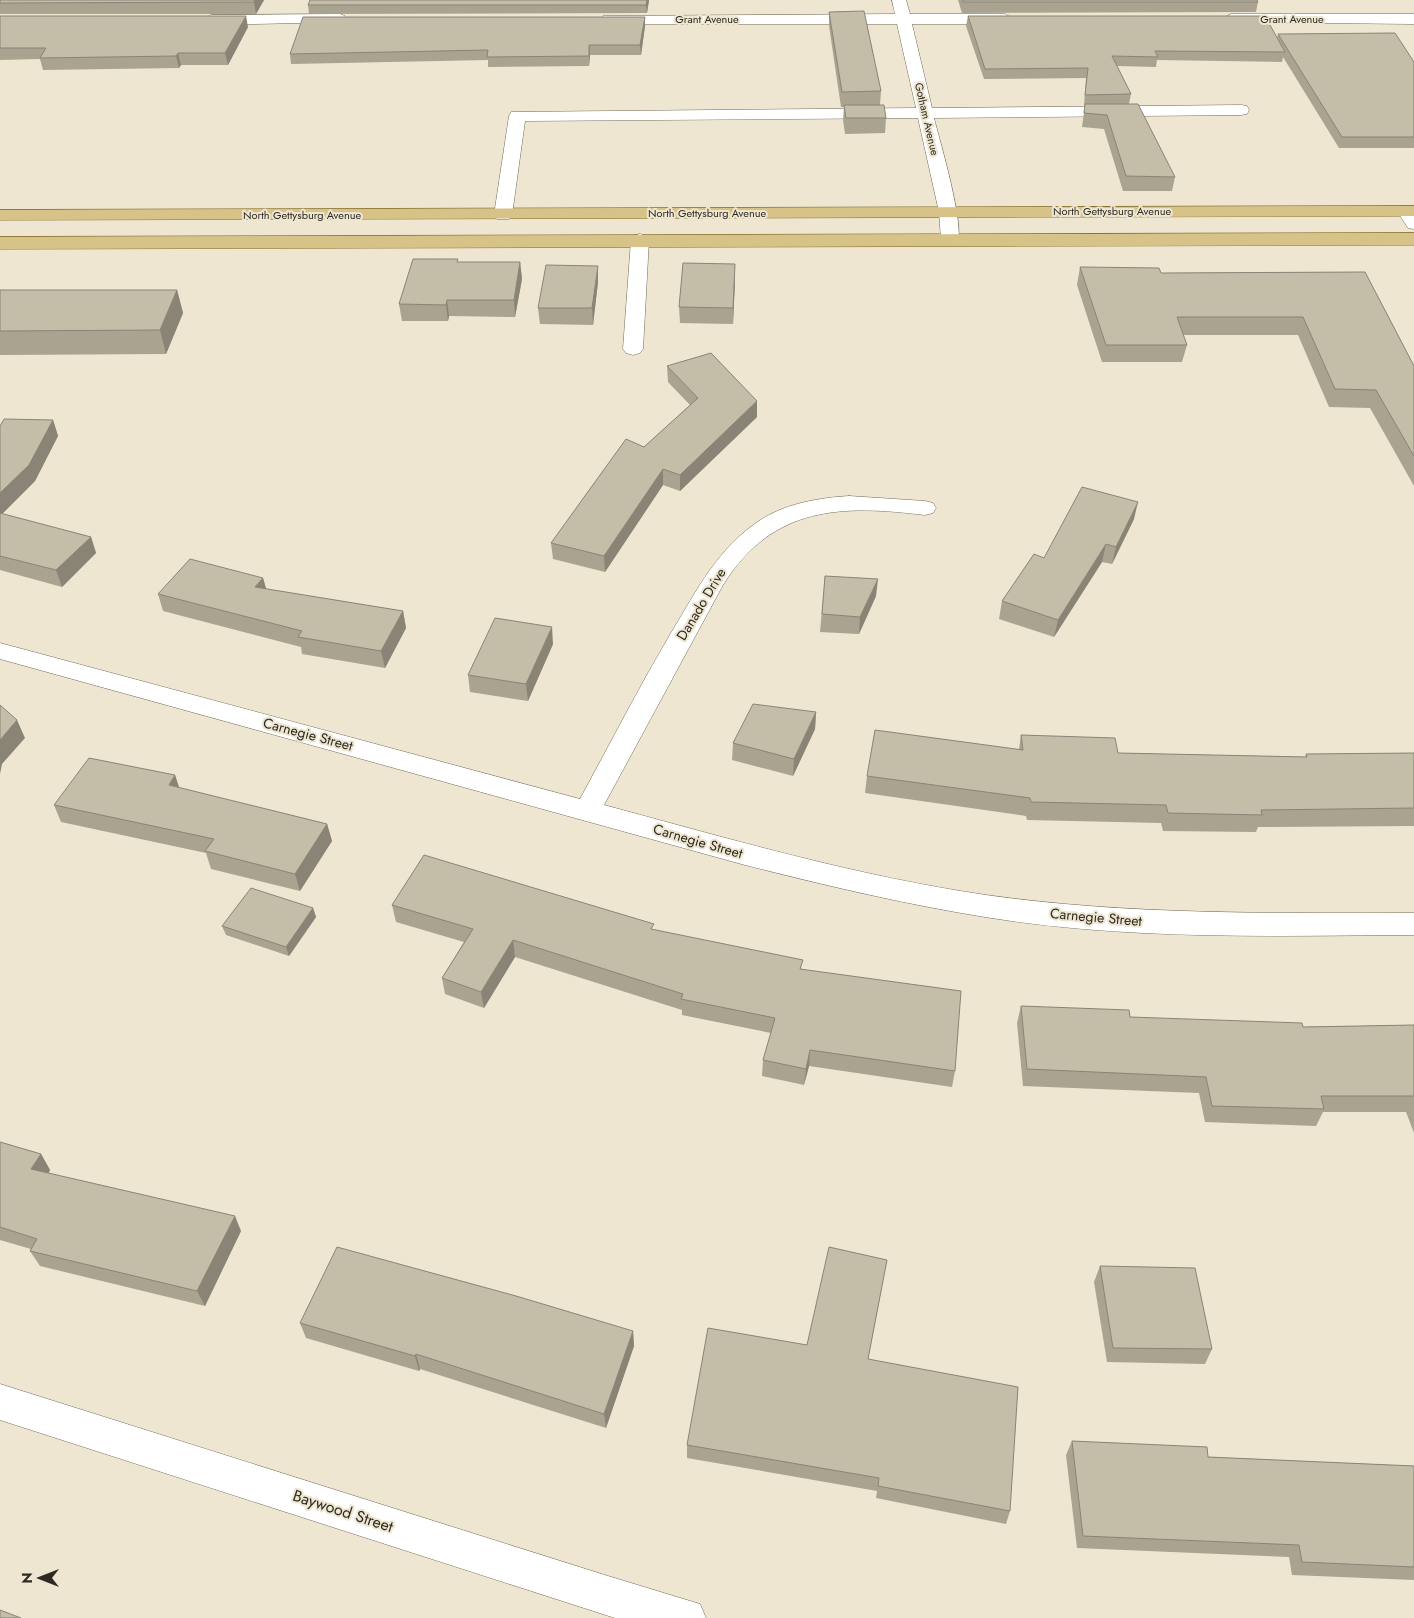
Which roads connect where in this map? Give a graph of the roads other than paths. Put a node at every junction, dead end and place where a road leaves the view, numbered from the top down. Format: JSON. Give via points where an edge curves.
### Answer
{"nodes":[{"id":1,"x":899,"y":0,"type":"edge"},
{"id":2,"x":595,"y":19,"type":"edge"},
{"id":3,"x":903,"y":19,"type":"junction"},
{"id":4,"x":1021,"y":19,"type":"edge"},
{"id":5,"x":1218,"y":19,"type":"edge"},
{"id":6,"x":1414,"y":19,"type":"edge"},
{"id":7,"x":197,"y":20,"type":"edge"},
{"id":8,"x":356,"y":20,"type":"edge"},
{"id":9,"x":1241,"y":110,"type":"dead end"},
{"id":10,"x":926,"y":113,"type":"junction"},
{"id":11,"x":948,"y":212,"type":"junction"},
{"id":12,"x":0,"y":215,"type":"edge"},
{"id":13,"x":503,"y":215,"type":"junction"},
{"id":14,"x":1411,"y":215,"type":"edge"},
{"id":15,"x":950,"y":239,"type":"junction"},
{"id":16,"x":1414,"y":239,"type":"edge"},
{"id":17,"x":640,"y":240,"type":"junction"},
{"id":18,"x":0,"y":243,"type":"edge"},
{"id":19,"x":633,"y":349,"type":"dead end"},
{"id":20,"x":925,"y":508,"type":"dead end"},
{"id":21,"x":0,"y":651,"type":"edge"},
{"id":22,"x":588,"y":810,"type":"junction"},
{"id":23,"x":1414,"y":924,"type":"edge"},
{"id":24,"x":0,"y":1402,"type":"edge"},
{"id":25,"x":686,"y":1618,"type":"edge"}],
"edges":[{"from":1,"to":3,"type":"street","name":"Gotham Avenue"},
{"from":2,"to":3,"type":"street","name":"Grant Avenue"},
{"from":3,"to":4,"type":"street","name":"Grant Avenue"},
{"from":3,"to":10,"type":"street","name":"Gotham Avenue"},
{"from":5,"to":6,"type":"street","name":"Grant Avenue"},
{"from":7,"to":8,"type":"street"},
{"from":9,"to":10,"type":"street"},
{"from":10,"to":11,"type":"street","name":"Gotham Avenue"},
{"from":10,"to":13,"type":"street","via":[[517,116]]},
{"from":11,"to":13,"type":"main road","name":"North Gettysburg Avenue"},
{"from":11,"to":14,"type":"main road","name":"North Gettysburg Avenue"},
{"from":11,"to":15,"type":"street","name":"Gotham Avenue"},
{"from":12,"to":13,"type":"main road","name":"North Gettysburg Avenue"},
{"from":15,"to":16,"type":"main road","name":"North Gettysburg Avenue"},
{"from":15,"to":17,"type":"main road","name":"North Gettysburg Avenue"},
{"from":17,"to":18,"type":"main road","name":"North Gettysburg Avenue"},
{"from":17,"to":19,"type":"street"},
{"from":20,"to":22,"type":"street","name":"Danado Drive","via":[[871,503],[807,510],[777,520],[748,541],[724,566],[678,642]]},
{"from":21,"to":22,"type":"street","name":"Carnegie Street"},
{"from":22,"to":23,"type":"street","name":"Carnegie Street","via":[[865,884],[986,906],[1110,919],[1234,925]]},
{"from":24,"to":25,"type":"street","name":"Baywood Street"}]}
